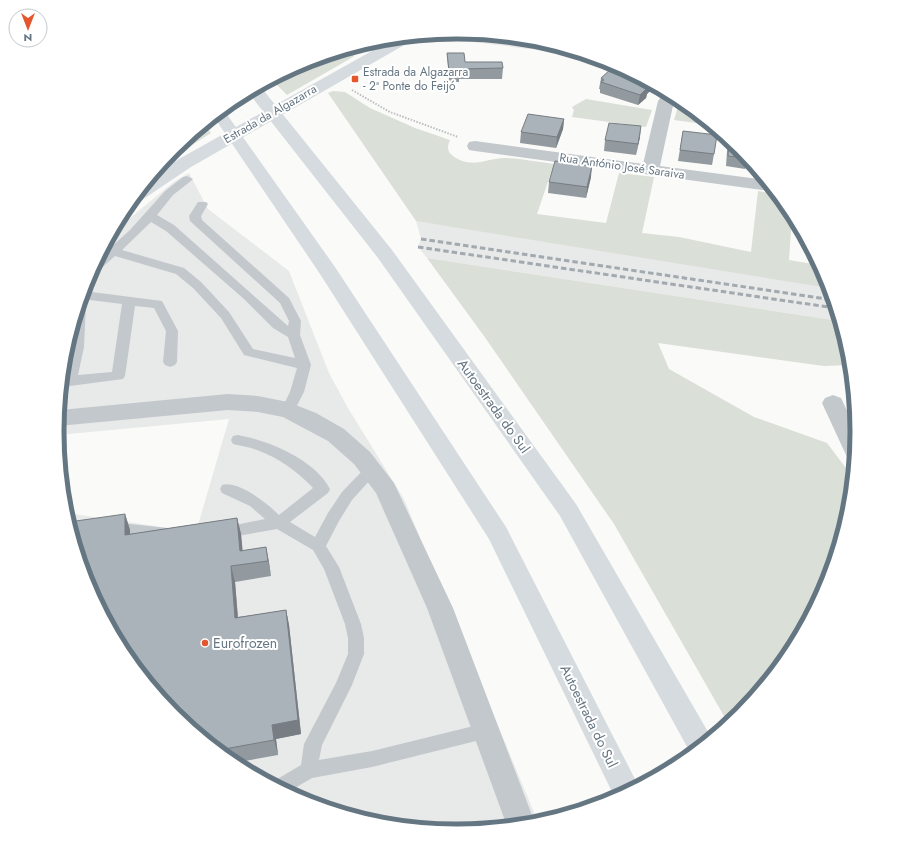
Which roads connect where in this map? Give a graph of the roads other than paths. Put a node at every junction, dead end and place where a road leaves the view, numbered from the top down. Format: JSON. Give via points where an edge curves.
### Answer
{"nodes":[{"id":1,"x":395,"y":44,"type":"edge"},
{"id":2,"x":258,"y":94,"type":"edge"},
{"id":3,"x":667,"y":100,"type":"edge"},
{"id":4,"x":222,"y":117,"type":"edge"},
{"id":5,"x":475,"y":146,"type":"road end"},
{"id":6,"x":650,"y":170,"type":"junction"},
{"id":7,"x":186,"y":171,"type":"junction"},
{"id":8,"x":762,"y":185,"type":"edge"},
{"id":9,"x":149,"y":190,"type":"edge"},
{"id":10,"x":202,"y":204,"type":"dead end"},
{"id":11,"x":150,"y":216,"type":"junction"},
{"id":12,"x":113,"y":251,"type":"junction"},
{"id":13,"x":105,"y":258,"type":"edge"},
{"id":14,"x":88,"y":296,"type":"edge"},
{"id":15,"x":129,"y":301,"type":"junction"},
{"id":16,"x":78,"y":329,"type":"edge"},
{"id":17,"x":294,"y":335,"type":"junction"},
{"id":18,"x":170,"y":362,"type":"dead end"},
{"id":19,"x":304,"y":365,"type":"junction"},
{"id":20,"x":834,"y":403,"type":"dead end"},
{"id":21,"x":288,"y":410,"type":"junction"},
{"id":22,"x":65,"y":417,"type":"edge"},
{"id":23,"x":850,"y":439,"type":"edge"},
{"id":24,"x":238,"y":440,"type":"dead end"},
{"id":25,"x":372,"y":470,"type":"junction"},
{"id":26,"x":227,"y":489,"type":"dead end"},
{"id":27,"x":279,"y":523,"type":"junction"},
{"id":28,"x":100,"y":528,"type":"edge"},
{"id":29,"x":209,"y":535,"type":"edge"},
{"id":30,"x":179,"y":536,"type":"edge"},
{"id":31,"x":318,"y":546,"type":"junction"},
{"id":32,"x":486,"y":731,"type":"junction"},
{"id":33,"x":698,"y":741,"type":"edge"},
{"id":34,"x":310,"y":770,"type":"junction"},
{"id":35,"x":285,"y":785,"type":"edge"},
{"id":36,"x":624,"y":787,"type":"edge"},
{"id":37,"x":519,"y":819,"type":"edge"}],
"edges":[{"from":1,"to":7,"type":"main road","name":"Estrada da Algazarra","via":[[319,86]]},
{"from":2,"to":33,"type":"main road","name":"Autoestrada do Sul","via":[[385,254],[568,510]]},
{"from":3,"to":6,"type":"street"},
{"from":4,"to":36,"type":"main road","name":"Autoestrada do Sul","via":[[328,271],[498,534]]},
{"from":5,"to":6,"type":"street","name":"Rua António José Saraiva"},
{"from":6,"to":8,"type":"street","name":"Rua António José Saraiva"},
{"from":7,"to":9,"type":"main road","name":"Estrada da Algazarra"},
{"from":7,"to":11,"type":"lane"},
{"from":10,"to":17,"type":"lane","via":[[194,216],[196,221],[285,301],[295,321]]},
{"from":11,"to":12,"type":"lane"},
{"from":11,"to":17,"type":"lane","via":[[170,228],[278,325]]},
{"from":12,"to":13,"type":"lane"},
{"from":12,"to":19,"type":"lane","via":[[180,271],[225,315],[249,352]]},
{"from":14,"to":15,"type":"lane"},
{"from":15,"to":16,"type":"lane","via":[[118,376],[70,381]]},
{"from":15,"to":18,"type":"lane","via":[[158,304],[172,331]]},
{"from":17,"to":19,"type":"lane"},
{"from":19,"to":21,"type":"lane","via":[[297,392]]},
{"from":20,"to":23,"type":"street"},
{"from":21,"to":22,"type":"street","via":[[228,402]]},
{"from":21,"to":25,"type":"street","via":[[336,435]]},
{"from":24,"to":27,"type":"lane","via":[[273,450],[294,462],[310,474],[323,489]]},
{"from":25,"to":31,"type":"lane","via":[[333,517]]},
{"from":25,"to":32,"type":"street","via":[[386,489],[440,608]]},
{"from":26,"to":27,"type":"lane","via":[[254,502]]},
{"from":27,"to":29,"type":"lane"},
{"from":27,"to":31,"type":"lane"},
{"from":28,"to":30,"type":"lane","via":[[122,528]]},
{"from":31,"to":34,"type":"lane","via":[[331,567],[353,624],[356,654],[344,685],[313,744]]},
{"from":32,"to":34,"type":"lane","via":[[372,759]]},
{"from":32,"to":37,"type":"street"},
{"from":34,"to":35,"type":"lane"}]}
